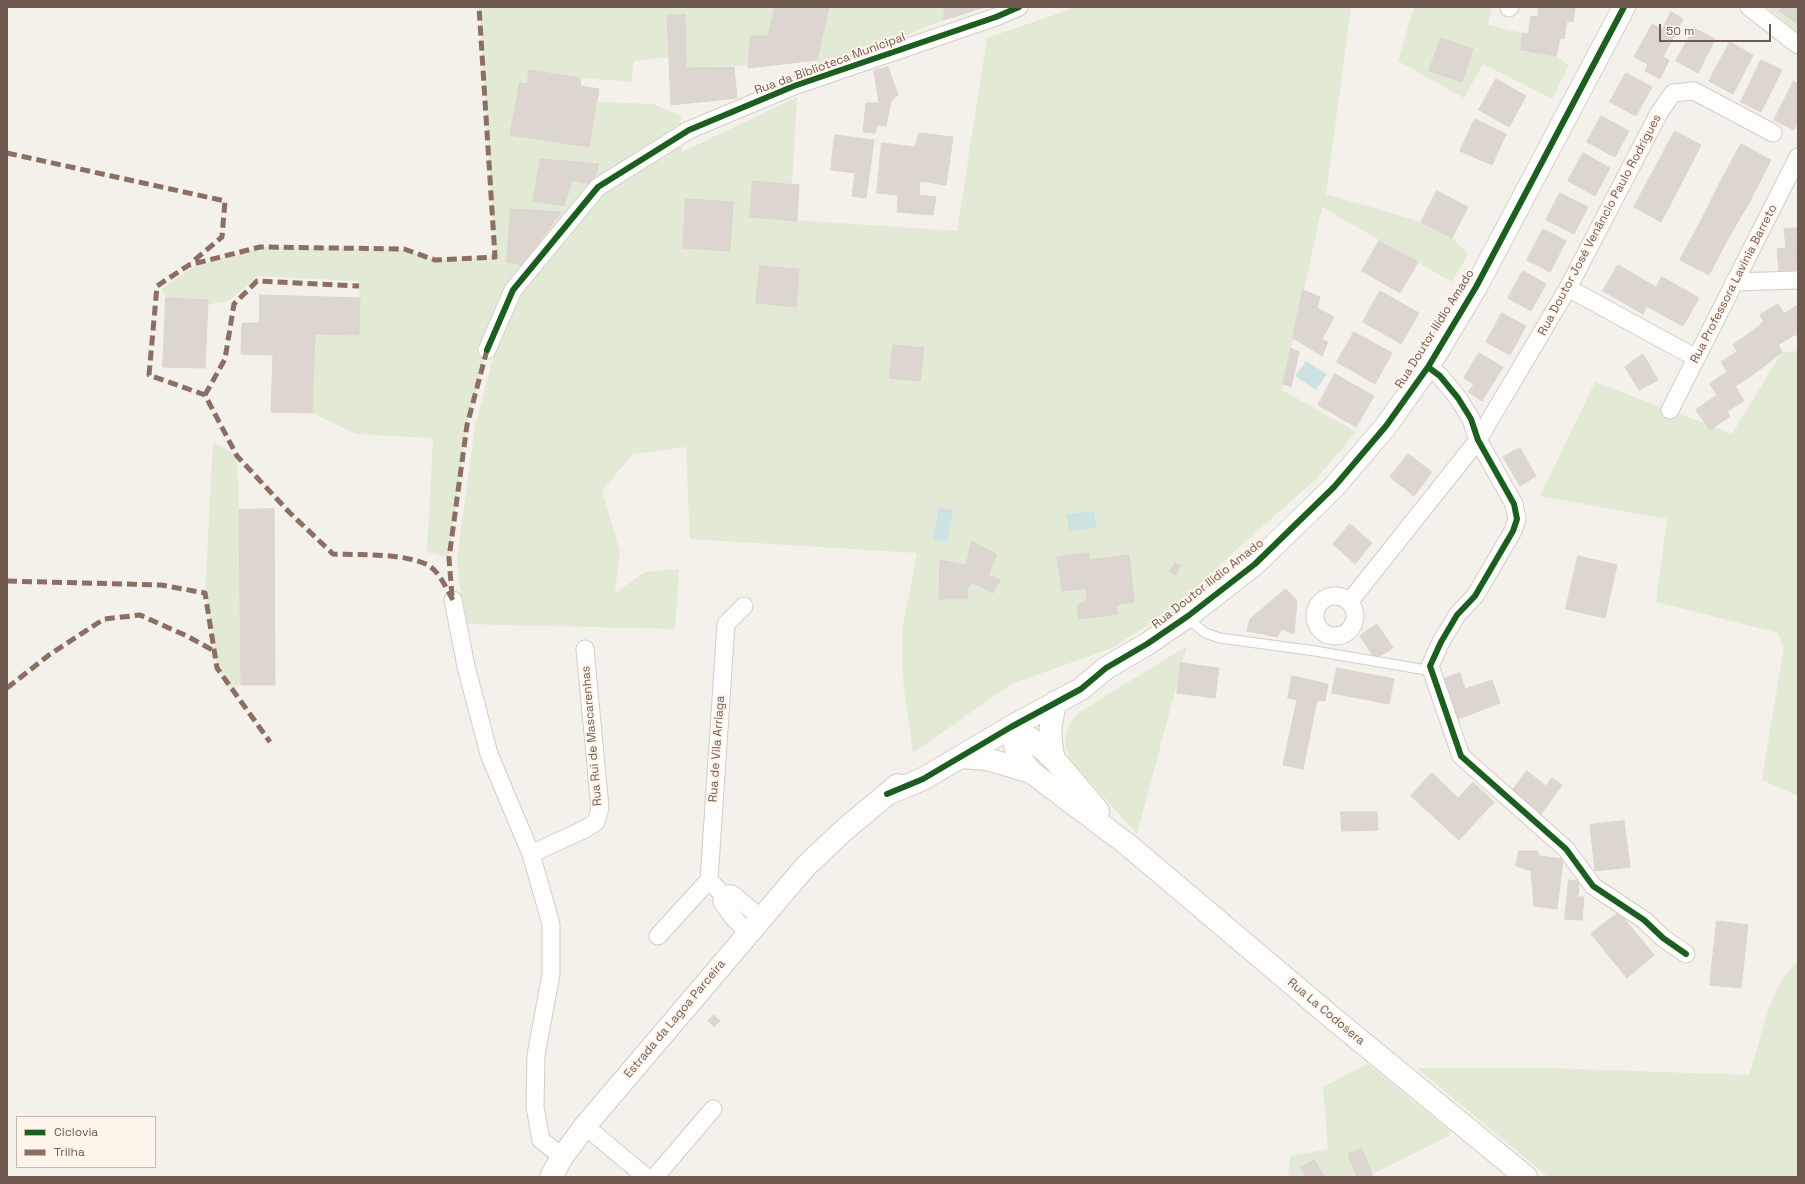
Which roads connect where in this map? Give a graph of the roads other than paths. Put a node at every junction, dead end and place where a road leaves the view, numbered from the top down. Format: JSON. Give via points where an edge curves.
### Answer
{"nodes":[{"id":1,"x":1019,"y":7,"type":"edge"},
{"id":2,"x":1624,"y":7,"type":"edge"},
{"id":3,"x":1749,"y":7,"type":"edge"},
{"id":4,"x":1798,"y":45,"type":"edge"},
{"id":5,"x":1773,"y":133,"type":"dead end"},
{"id":6,"x":1798,"y":158,"type":"edge"},
{"id":7,"x":1798,"y":280,"type":"edge"},
{"id":8,"x":1734,"y":282,"type":"junction"},
{"id":9,"x":1568,"y":288,"type":"junction"},
{"id":10,"x":487,"y":350,"type":"dead end"},
{"id":11,"x":1696,"y":358,"type":"junction"},
{"id":12,"x":1428,"y":368,"type":"junction"},
{"id":13,"x":1670,"y":410,"type":"dead end"},
{"id":14,"x":1478,"y":440,"type":"junction"},
{"id":15,"x":452,"y":600,"type":"dead end"},
{"id":16,"x":1350,"y":601,"type":"dead end"},
{"id":17,"x":744,"y":606,"type":"dead end"},
{"id":18,"x":1188,"y":616,"type":"junction"},
{"id":19,"x":585,"y":649,"type":"dead end"},
{"id":20,"x":1106,"y":668,"type":"junction"},
{"id":21,"x":1432,"y":671,"type":"junction"},
{"id":22,"x":1056,"y":702,"type":"junction"},
{"id":23,"x":1009,"y":721,"type":"junction"},
{"id":24,"x":961,"y":757,"type":"junction"},
{"id":25,"x":1054,"y":760,"type":"junction"},
{"id":26,"x":1031,"y":772,"type":"junction"},
{"id":27,"x":887,"y":794,"type":"junction"},
{"id":28,"x":1128,"y":845,"type":"junction"},
{"id":29,"x":531,"y":854,"type":"junction"},
{"id":30,"x":806,"y":866,"type":"joint"},
{"id":31,"x":709,"y":880,"type":"junction"},
{"id":32,"x":755,"y":926,"type":"junction"},
{"id":33,"x":658,"y":936,"type":"dead end"},
{"id":34,"x":1686,"y":954,"type":"dead end"},
{"id":35,"x":713,"y":1109,"type":"dead end"},
{"id":36,"x":585,"y":1126,"type":"junction"},
{"id":37,"x":562,"y":1157,"type":"junction"},
{"id":38,"x":550,"y":1177,"type":"edge"},
{"id":39,"x":646,"y":1177,"type":"edge"},
{"id":40,"x":655,"y":1177,"type":"edge"},
{"id":41,"x":1526,"y":1177,"type":"edge"}],
"edges":[{"from":1,"to":10,"type":"street","name":"Rua da Biblioteca Municipal","via":[[794,86],[689,130],[598,187],[513,290]]},
{"from":2,"to":12,"type":"street","name":"Rua Doutor Ilídio Amado","via":[[1476,287]]},
{"from":3,"to":4,"type":"street"},
{"from":5,"to":9,"type":"street","name":"Rua Doutor José Venâncio Paulo Rodrigues","via":[[1694,91],[1673,94],[1659,113]]},
{"from":6,"to":8,"type":"street","name":"Rua Professora Lavínia Barreto"},
{"from":7,"to":8,"type":"street"},
{"from":8,"to":11,"type":"street","name":"Rua Professora Lavínia Barreto"},
{"from":9,"to":11,"type":"street"},
{"from":9,"to":14,"type":"street","name":"Rua Doutor José Venâncio Paulo Rodrigues"},
{"from":11,"to":13,"type":"street","name":"Rua Professora Lavínia Barreto"},
{"from":12,"to":14,"type":"street","via":[[1440,376],[1458,398],[1471,419]]},
{"from":12,"to":18,"type":"street","name":"Rua Doutor Ilídio Amado","via":[[1386,426],[1334,487],[1255,564]]},
{"from":14,"to":16,"type":"street","name":"Rua Doutor José Venâncio Paulo Rodrigues"},
{"from":14,"to":21,"type":"street","via":[[1514,504],[1517,519],[1513,531],[1475,596],[1457,615],[1441,642],[1430,666]]},
{"from":15,"to":29,"type":"street","via":[[489,754]]},
{"from":17,"to":31,"type":"street","name":"Rua de Vila Arriaga","via":[[726,624]]},
{"from":18,"to":20,"type":"street","name":"Rua Doutor Ilídio Amado"},
{"from":18,"to":21,"type":"lane","via":[[1205,633],[1220,638]]},
{"from":19,"to":29,"type":"street","name":"Rua Rui de Mascarenhas","via":[[600,808],[596,822]]},
{"from":20,"to":22,"type":"street","name":"Rua Doutor Ilídio Amado","via":[[1081,689]]},
{"from":20,"to":23,"type":"street","name":"Rua Doutor Ilídio Amado","via":[[1077,676]]},
{"from":21,"to":34,"type":"street","via":[[1461,756],[1566,849],[1593,886],[1644,920],[1663,938]]},
{"from":22,"to":23,"type":"street","name":"Rua Doutor Ilídio Amado"},
{"from":22,"to":25,"type":"street","via":[[1049,738]]},
{"from":23,"to":24,"type":"street","name":"Rua Doutor Ilídio Amado"},
{"from":23,"to":25,"type":"street"},
{"from":23,"to":26,"type":"street","via":[[1014,745]]},
{"from":23,"to":27,"type":"street","name":"Rua Doutor Ilídio Amado","via":[[918,768]]},
{"from":24,"to":26,"type":"street","via":[[986,759]]},
{"from":24,"to":27,"type":"street","name":"Rua Doutor Ilídio Amado","via":[[923,779]]},
{"from":25,"to":28,"type":"street"},
{"from":26,"to":28,"type":"street"},
{"from":27,"to":30,"type":"street","name":"Rua Doutor Ilídio Amado"},
{"from":28,"to":41,"type":"street","name":"Rua La Codosera"},
{"from":29,"to":37,"type":"street","via":[[551,924],[550,974],[536,1055],[537,1129],[541,1140]]},
{"from":30,"to":32,"type":"street","name":"Estrada da Lagoa Parceira"},
{"from":31,"to":32,"type":"street","via":[[722,894],[732,894]]},
{"from":31,"to":33,"type":"street"},
{"from":32,"to":36,"type":"street","name":"Estrada da Lagoa Parceira"},
{"from":35,"to":40,"type":"street"},
{"from":36,"to":37,"type":"street","name":"Estrada da Lagoa Parceira"},
{"from":36,"to":39,"type":"street"},
{"from":37,"to":38,"type":"street","name":"Estrada da Lagoa Parceira"}]}
